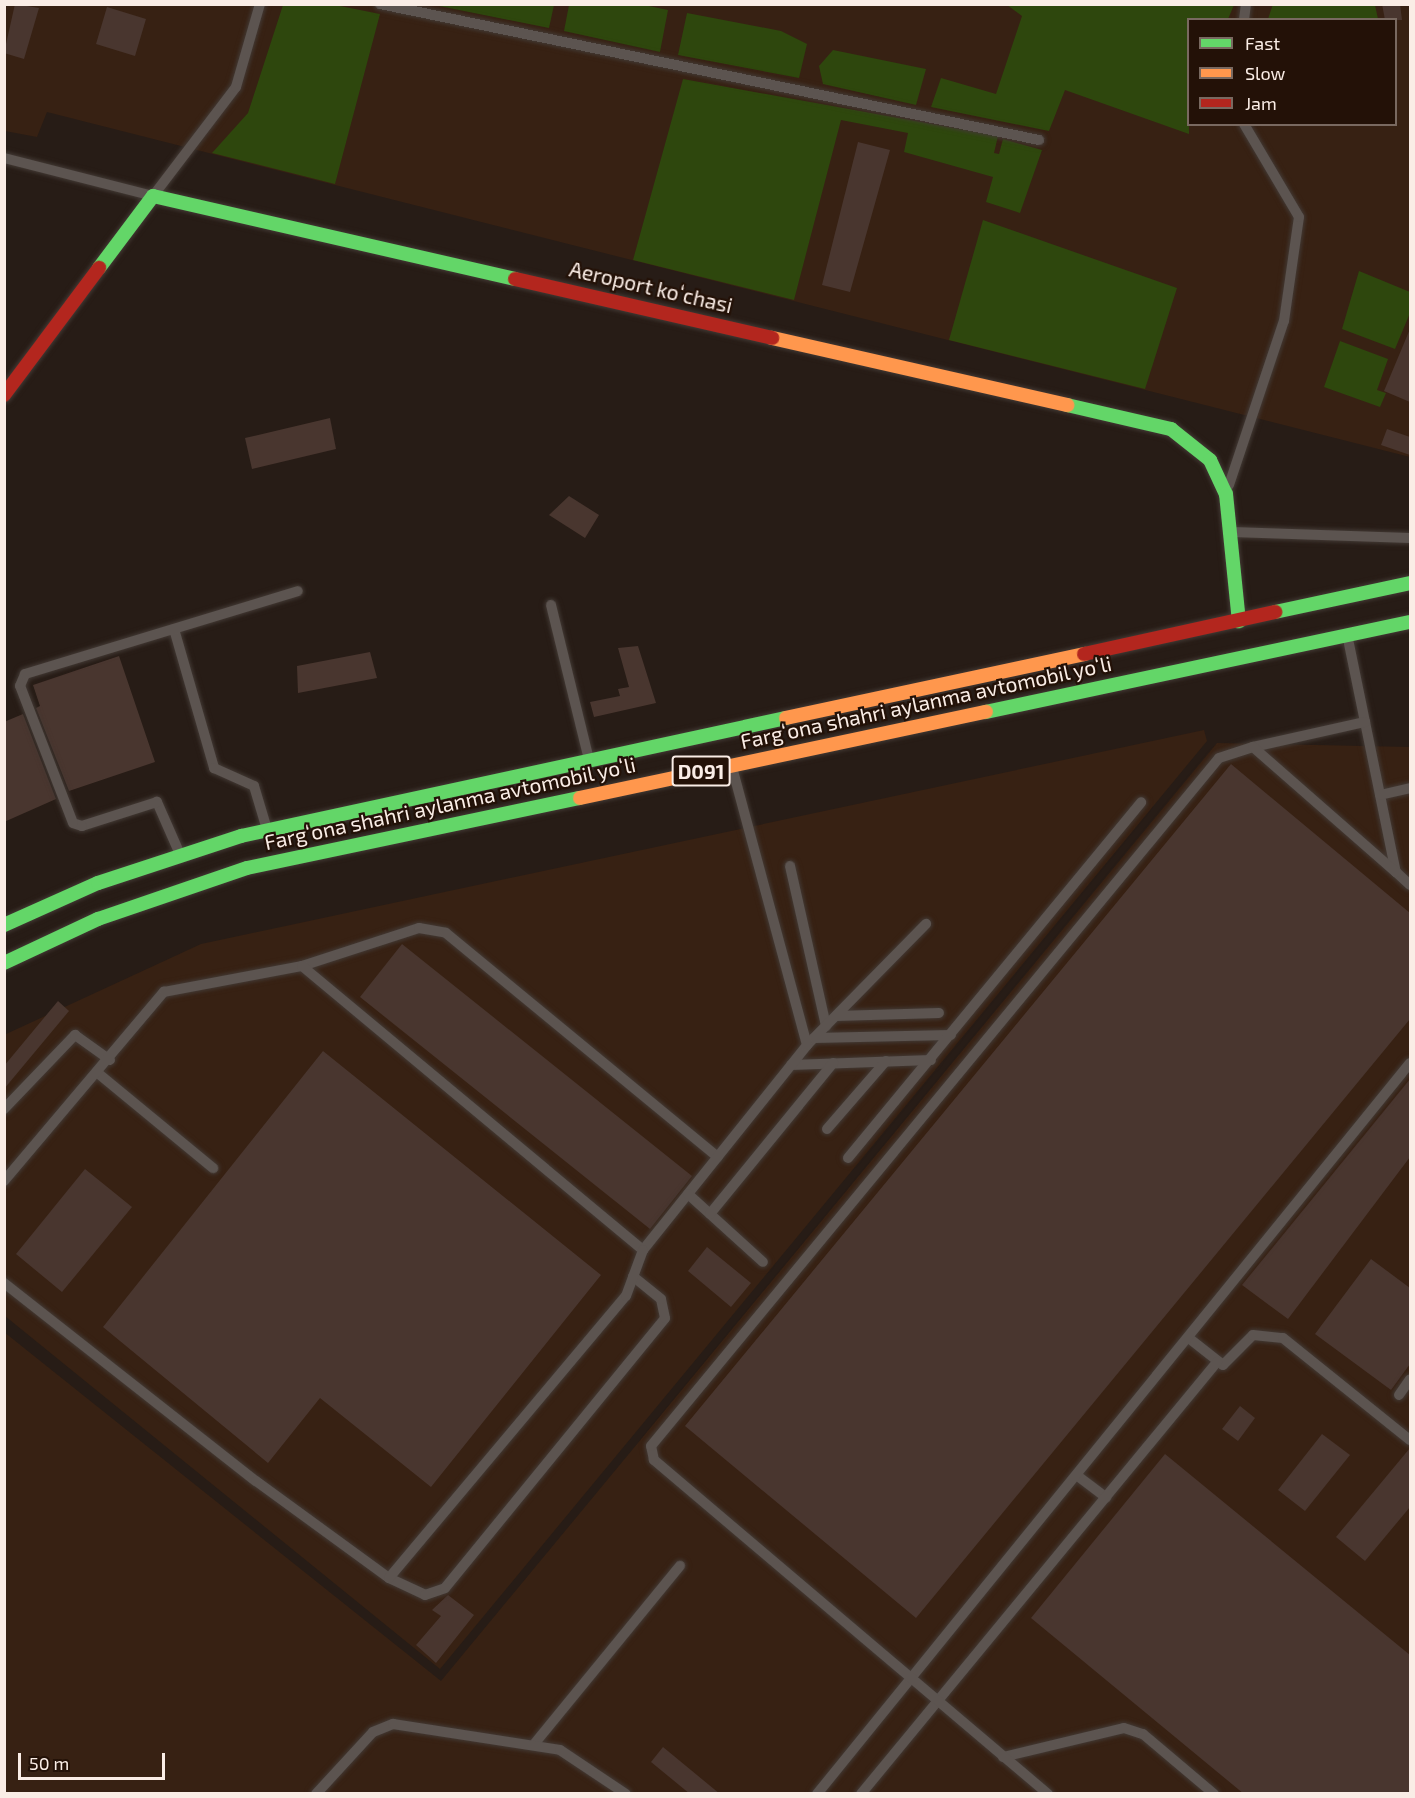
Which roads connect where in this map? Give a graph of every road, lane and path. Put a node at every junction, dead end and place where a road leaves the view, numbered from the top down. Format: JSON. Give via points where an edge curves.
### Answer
{"nodes":[{"id":1,"x":261,"y":4,"type":"edge"},
{"id":2,"x":380,"y":4,"type":"edge"},
{"id":3,"x":1245,"y":126,"type":"edge"},
{"id":4,"x":1039,"y":140,"type":"dead end"},
{"id":5,"x":4,"y":158,"type":"edge"},
{"id":6,"x":153,"y":196,"type":"junction"},
{"id":7,"x":4,"y":395,"type":"edge"},
{"id":8,"x":1226,"y":494,"type":"junction"},
{"id":9,"x":1232,"y":532,"type":"junction"},
{"id":10,"x":1410,"y":538,"type":"edge"},
{"id":11,"x":1410,"y":583,"type":"edge"},
{"id":12,"x":298,"y":591,"type":"dead end"},
{"id":13,"x":551,"y":605,"type":"dead end"},
{"id":14,"x":1239,"y":621,"type":"junction"},
{"id":15,"x":1410,"y":622,"type":"edge"},
{"id":16,"x":174,"y":629,"type":"junction"},
{"id":17,"x":1348,"y":635,"type":"junction"},
{"id":18,"x":1365,"y":722,"type":"junction"},
{"id":19,"x":1253,"y":747,"type":"junction"},
{"id":20,"x":588,"y":758,"type":"junction"},
{"id":21,"x":732,"y":764,"type":"junction"},
{"id":22,"x":1410,"y":788,"type":"edge"},
{"id":23,"x":1380,"y":795,"type":"junction"},
{"id":24,"x":1141,"y":802,"type":"dead end"},
{"id":25,"x":267,"y":830,"type":"junction"},
{"id":26,"x":180,"y":855,"type":"junction"},
{"id":27,"x":790,"y":866,"type":"dead end"},
{"id":28,"x":1396,"y":872,"type":"junction"},
{"id":29,"x":1410,"y":885,"type":"edge"},
{"id":30,"x":926,"y":924,"type":"dead end"},
{"id":31,"x":4,"y":925,"type":"edge"},
{"id":32,"x":4,"y":963,"type":"edge"},
{"id":33,"x":302,"y":966,"type":"junction"},
{"id":34,"x":939,"y":1013,"type":"dead end"},
{"id":35,"x":836,"y":1016,"type":"junction"},
{"id":36,"x":826,"y":1026,"type":"junction"},
{"id":37,"x":951,"y":1035,"type":"junction"},
{"id":38,"x":811,"y":1042,"type":"junction"},
{"id":39,"x":110,"y":1060,"type":"junction"},
{"id":40,"x":931,"y":1060,"type":"junction"},
{"id":41,"x":886,"y":1061,"type":"junction"},
{"id":42,"x":833,"y":1063,"type":"junction"},
{"id":43,"x":1410,"y":1063,"type":"edge"},
{"id":44,"x":791,"y":1065,"type":"junction"},
{"id":45,"x":99,"y":1074,"type":"junction"},
{"id":46,"x":4,"y":1109,"type":"edge"},
{"id":47,"x":827,"y":1129,"type":"dead end"},
{"id":48,"x":717,"y":1157,"type":"junction"},
{"id":49,"x":848,"y":1158,"type":"dead end"},
{"id":50,"x":213,"y":1168,"type":"dead end"},
{"id":51,"x":4,"y":1181,"type":"edge"},
{"id":52,"x":688,"y":1194,"type":"junction"},
{"id":53,"x":710,"y":1214,"type":"junction"},
{"id":54,"x":643,"y":1250,"type":"junction"},
{"id":55,"x":763,"y":1262,"type":"dead end"},
{"id":56,"x":633,"y":1276,"type":"junction"},
{"id":57,"x":4,"y":1283,"type":"edge"},
{"id":58,"x":1190,"y":1339,"type":"junction"},
{"id":59,"x":1217,"y":1362,"type":"junction"},
{"id":60,"x":1410,"y":1379,"type":"edge"},
{"id":61,"x":1399,"y":1395,"type":"dead end"},
{"id":62,"x":1410,"y":1440,"type":"edge"},
{"id":63,"x":1079,"y":1477,"type":"junction"},
{"id":64,"x":1106,"y":1497,"type":"junction"},
{"id":65,"x":680,"y":1566,"type":"dead end"},
{"id":66,"x":389,"y":1578,"type":"junction"},
{"id":67,"x":912,"y":1680,"type":"junction"},
{"id":68,"x":937,"y":1701,"type":"junction"},
{"id":69,"x":535,"y":1743,"type":"junction"},
{"id":70,"x":1003,"y":1757,"type":"junction"},
{"id":71,"x":316,"y":1794,"type":"edge"},
{"id":72,"x":626,"y":1794,"type":"edge"},
{"id":73,"x":817,"y":1794,"type":"edge"},
{"id":74,"x":861,"y":1794,"type":"edge"},
{"id":75,"x":1048,"y":1794,"type":"edge"},
{"id":76,"x":1214,"y":1794,"type":"edge"}],
"edges":[{"from":1,"to":6,"type":"lane","via":[[236,87]]},
{"from":2,"to":4,"type":"lane"},
{"from":3,"to":8,"type":"lane","via":[[1299,217],[1298,246],[1284,321]]},
{"from":5,"to":6,"type":"lane"},
{"from":6,"to":7,"type":"main road"},
{"from":6,"to":8,"type":"main road","name":"Aeroport koʻchasi","via":[[1139,420],[1192,441],[1210,460]]},
{"from":8,"to":9,"type":"main road","name":"Aeroport koʻchasi"},
{"from":9,"to":10,"type":"lane"},
{"from":9,"to":14,"type":"main road","name":"Aeroport koʻchasi"},
{"from":11,"to":14,"type":"main road","name":"Fargʻona shahri aylanma avtomobil yoʻli","number":"D091"},
{"from":12,"to":16,"type":"lane"},
{"from":13,"to":20,"type":"lane"},
{"from":14,"to":20,"type":"main road","name":"Fargʻona shahri aylanma avtomobil yoʻli","number":"D091"},
{"from":15,"to":17,"type":"main road","name":"Fargʻona shahri aylanma avtomobil yoʻli","number":"D091"},
{"from":16,"to":25,"type":"lane","via":[[214,768],[254,786]]},
{"from":16,"to":26,"type":"lane","via":[[25,674],[20,686],[73,823],[82,826],[157,802]]},
{"from":17,"to":18,"type":"lane"},
{"from":17,"to":21,"type":"main road","name":"Fargʻona shahri aylanma avtomobil yoʻli","number":"D091"},
{"from":18,"to":19,"type":"lane"},
{"from":18,"to":23,"type":"lane"},
{"from":19,"to":28,"type":"lane"},
{"from":19,"to":67,"type":"lane","via":[[1219,758],[651,1446],[654,1460]]},
{"from":20,"to":25,"type":"main road","name":"Fargʻona shahri aylanma avtomobil yoʻli","number":"D091"},
{"from":21,"to":32,"type":"main road","name":"Fargʻona shahri aylanma avtomobil yoʻli","number":"D091","via":[[247,868],[98,919]]},
{"from":21,"to":38,"type":"lane"},
{"from":22,"to":23,"type":"lane"},
{"from":23,"to":28,"type":"lane"},
{"from":24,"to":37,"type":"lane"},
{"from":25,"to":26,"type":"main road","name":"Fargʻona shahri aylanma avtomobil yoʻli","number":"D091"},
{"from":26,"to":31,"type":"main road","name":"Fargʻona shahri aylanma avtomobil yoʻli","number":"D091","via":[[98,883]]},
{"from":27,"to":36,"type":"lane"},
{"from":28,"to":29,"type":"lane"},
{"from":30,"to":35,"type":"lane"},
{"from":33,"to":39,"type":"lane","via":[[164,992]]},
{"from":33,"to":48,"type":"lane","via":[[419,927],[446,933]]},
{"from":33,"to":54,"type":"lane"},
{"from":34,"to":35,"type":"lane"},
{"from":35,"to":36,"type":"lane"},
{"from":36,"to":38,"type":"lane"},
{"from":37,"to":38,"type":"lane"},
{"from":37,"to":40,"type":"lane"},
{"from":38,"to":44,"type":"lane"},
{"from":39,"to":45,"type":"lane"},
{"from":39,"to":46,"type":"lane","via":[[75,1035]]},
{"from":40,"to":41,"type":"lane"},
{"from":40,"to":49,"type":"lane"},
{"from":41,"to":42,"type":"lane"},
{"from":41,"to":47,"type":"lane"},
{"from":42,"to":44,"type":"lane"},
{"from":42,"to":53,"type":"lane"},
{"from":43,"to":58,"type":"lane"},
{"from":44,"to":48,"type":"lane"},
{"from":45,"to":50,"type":"lane"},
{"from":45,"to":51,"type":"lane"},
{"from":48,"to":52,"type":"lane"},
{"from":52,"to":53,"type":"lane"},
{"from":52,"to":54,"type":"lane"},
{"from":53,"to":55,"type":"lane"},
{"from":54,"to":56,"type":"lane"},
{"from":56,"to":66,"type":"lane","via":[[626,1296]]},
{"from":56,"to":66,"type":"lane","via":[[661,1299],[665,1318],[445,1588],[414,1593]]},
{"from":57,"to":66,"type":"lane"},
{"from":58,"to":59,"type":"lane"},
{"from":58,"to":63,"type":"lane"},
{"from":59,"to":62,"type":"lane","via":[[1227,1365],[1254,1335],[1282,1338]]},
{"from":59,"to":64,"type":"lane"},
{"from":60,"to":61,"type":"lane"},
{"from":63,"to":64,"type":"lane"},
{"from":63,"to":67,"type":"lane"},
{"from":64,"to":68,"type":"lane"},
{"from":65,"to":69,"type":"lane"},
{"from":67,"to":68,"type":"lane"},
{"from":67,"to":73,"type":"lane"},
{"from":68,"to":70,"type":"lane"},
{"from":68,"to":74,"type":"lane"},
{"from":69,"to":71,"type":"lane","via":[[393,1724],[373,1732]]},
{"from":69,"to":72,"type":"lane","via":[[561,1750]]},
{"from":70,"to":75,"type":"lane"},
{"from":70,"to":76,"type":"lane","via":[[1124,1728],[1143,1734]]}]}
